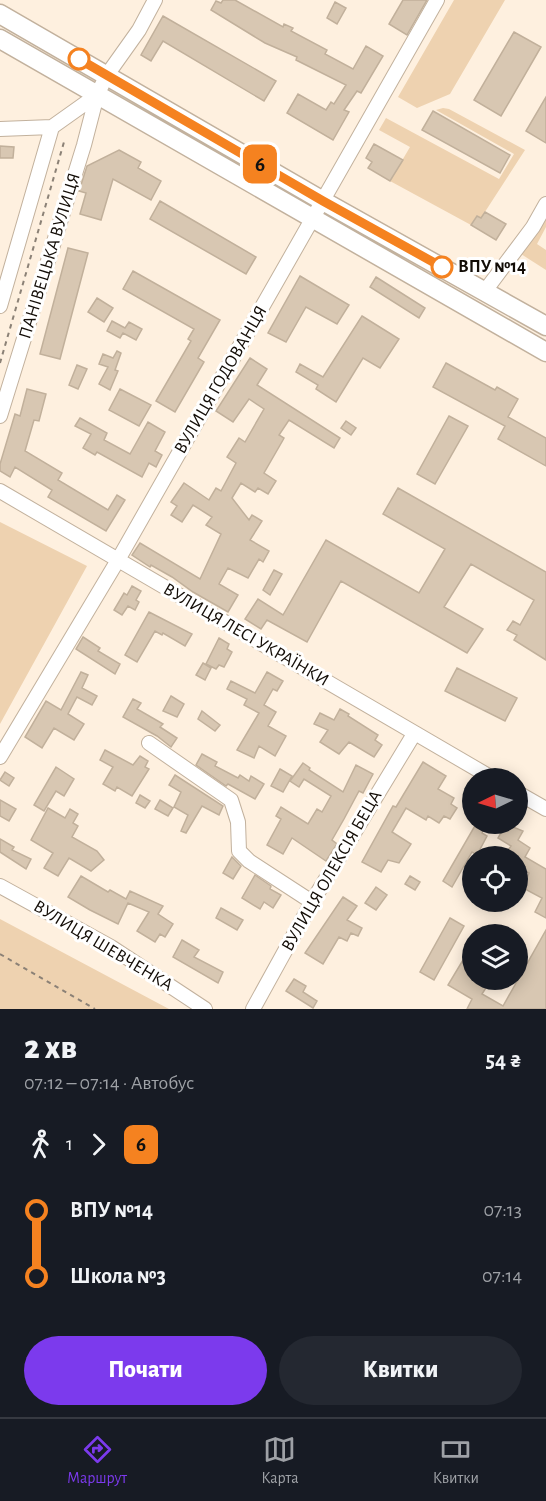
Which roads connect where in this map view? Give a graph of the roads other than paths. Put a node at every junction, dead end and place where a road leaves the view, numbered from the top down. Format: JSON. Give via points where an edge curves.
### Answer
{"nodes":[{"id":1,"x":155,"y":0,"type":"edge"},
{"id":2,"x":437,"y":0,"type":"edge"},
{"id":3,"x":0,"y":14,"type":"edge"},
{"id":4,"x":0,"y":39,"type":"edge"},
{"id":5,"x":107,"y":75,"type":"junction"},
{"id":6,"x":97,"y":95,"type":"junction"},
{"id":7,"x":52,"y":127,"type":"junction"},
{"id":8,"x":0,"y":129,"type":"edge"},
{"id":9,"x":323,"y":201,"type":"junction"},
{"id":10,"x":546,"y":204,"type":"edge"},
{"id":11,"x":313,"y":219,"type":"junction"},
{"id":12,"x":485,"y":291,"type":"junction"},
{"id":13,"x":0,"y":306,"type":"edge"},
{"id":14,"x":546,"y":326,"type":"edge"},
{"id":15,"x":546,"y":352,"type":"edge"},
{"id":16,"x":0,"y":416,"type":"edge"},
{"id":17,"x":0,"y":491,"type":"edge"},
{"id":18,"x":118,"y":560,"type":"junction"},
{"id":19,"x":414,"y":734,"type":"junction"},
{"id":20,"x":149,"y":743,"type":"dead end"},
{"id":21,"x":0,"y":757,"type":"edge"},
{"id":22,"x":474,"y":768,"type":"edge"},
{"id":23,"x":528,"y":799,"type":"edge"},
{"id":24,"x":546,"y":809,"type":"edge"},
{"id":25,"x":0,"y":886,"type":"edge"},
{"id":26,"x":312,"y":902,"type":"junction"},
{"id":27,"x":205,"y":1009,"type":"edge"},
{"id":28,"x":252,"y":1009,"type":"edge"}],
"edges":[{"from":1,"to":5,"type":"street","name":"ПАНІВЕЦЬКА ВУЛИЦЯ"},
{"from":2,"to":9,"type":"street","name":"ВУЛИЦЯ ГОДОВАНЦЯ"},
{"from":3,"to":5,"type":"main road"},
{"from":4,"to":6,"type":"main road"},
{"from":5,"to":6,"type":"street","name":"ПАНІВЕЦЬКА ВУЛИЦЯ"},
{"from":5,"to":9,"type":"main road"},
{"from":6,"to":7,"type":"street","name":"ПАНІВЕЦЬКА ВУЛИЦЯ"},
{"from":6,"to":11,"type":"main road"},
{"from":6,"to":16,"type":"street","name":"ПАНІВЕЦЬКА ВУЛИЦЯ"},
{"from":7,"to":8,"type":"street"},
{"from":7,"to":13,"type":"street","name":"ПАНІВЕЦЬКА ВУЛИЦЯ"},
{"from":9,"to":11,"type":"street","name":"ВУЛИЦЯ ГОДОВАНЦЯ"},
{"from":9,"to":12,"type":"main road"},
{"from":10,"to":12,"type":"street"},
{"from":11,"to":15,"type":"main road"},
{"from":11,"to":18,"type":"street","name":"ВУЛИЦЯ ГОДОВАНЦЯ"},
{"from":12,"to":14,"type":"main road"},
{"from":17,"to":18,"type":"street","name":"ВУЛИЦЯ ЛЕСІ УКРАЇНКИ"},
{"from":18,"to":19,"type":"street","name":"ВУЛИЦЯ ЛЕСІ УКРАЇНКИ"},
{"from":18,"to":21,"type":"street","name":"ВУЛИЦЯ ГОДОВАНЦЯ"},
{"from":19,"to":22,"type":"street","name":"ВУЛИЦЯ ЛЕСІ УКРАЇНКИ"},
{"from":19,"to":26,"type":"street","name":"ВУЛИЦЯ ОЛЕКСІЯ БЕЦА"},
{"from":20,"to":26,"type":"street","via":[[231,800],[238,822],[239,851]]},
{"from":23,"to":24,"type":"street"},
{"from":25,"to":27,"type":"street","name":"ВУЛИЦЯ ШЕВЧЕНКА","via":[[111,947]]},
{"from":26,"to":28,"type":"street","name":"ВУЛИЦЯ ОЛЕКСІЯ БЕЦА"}]}
